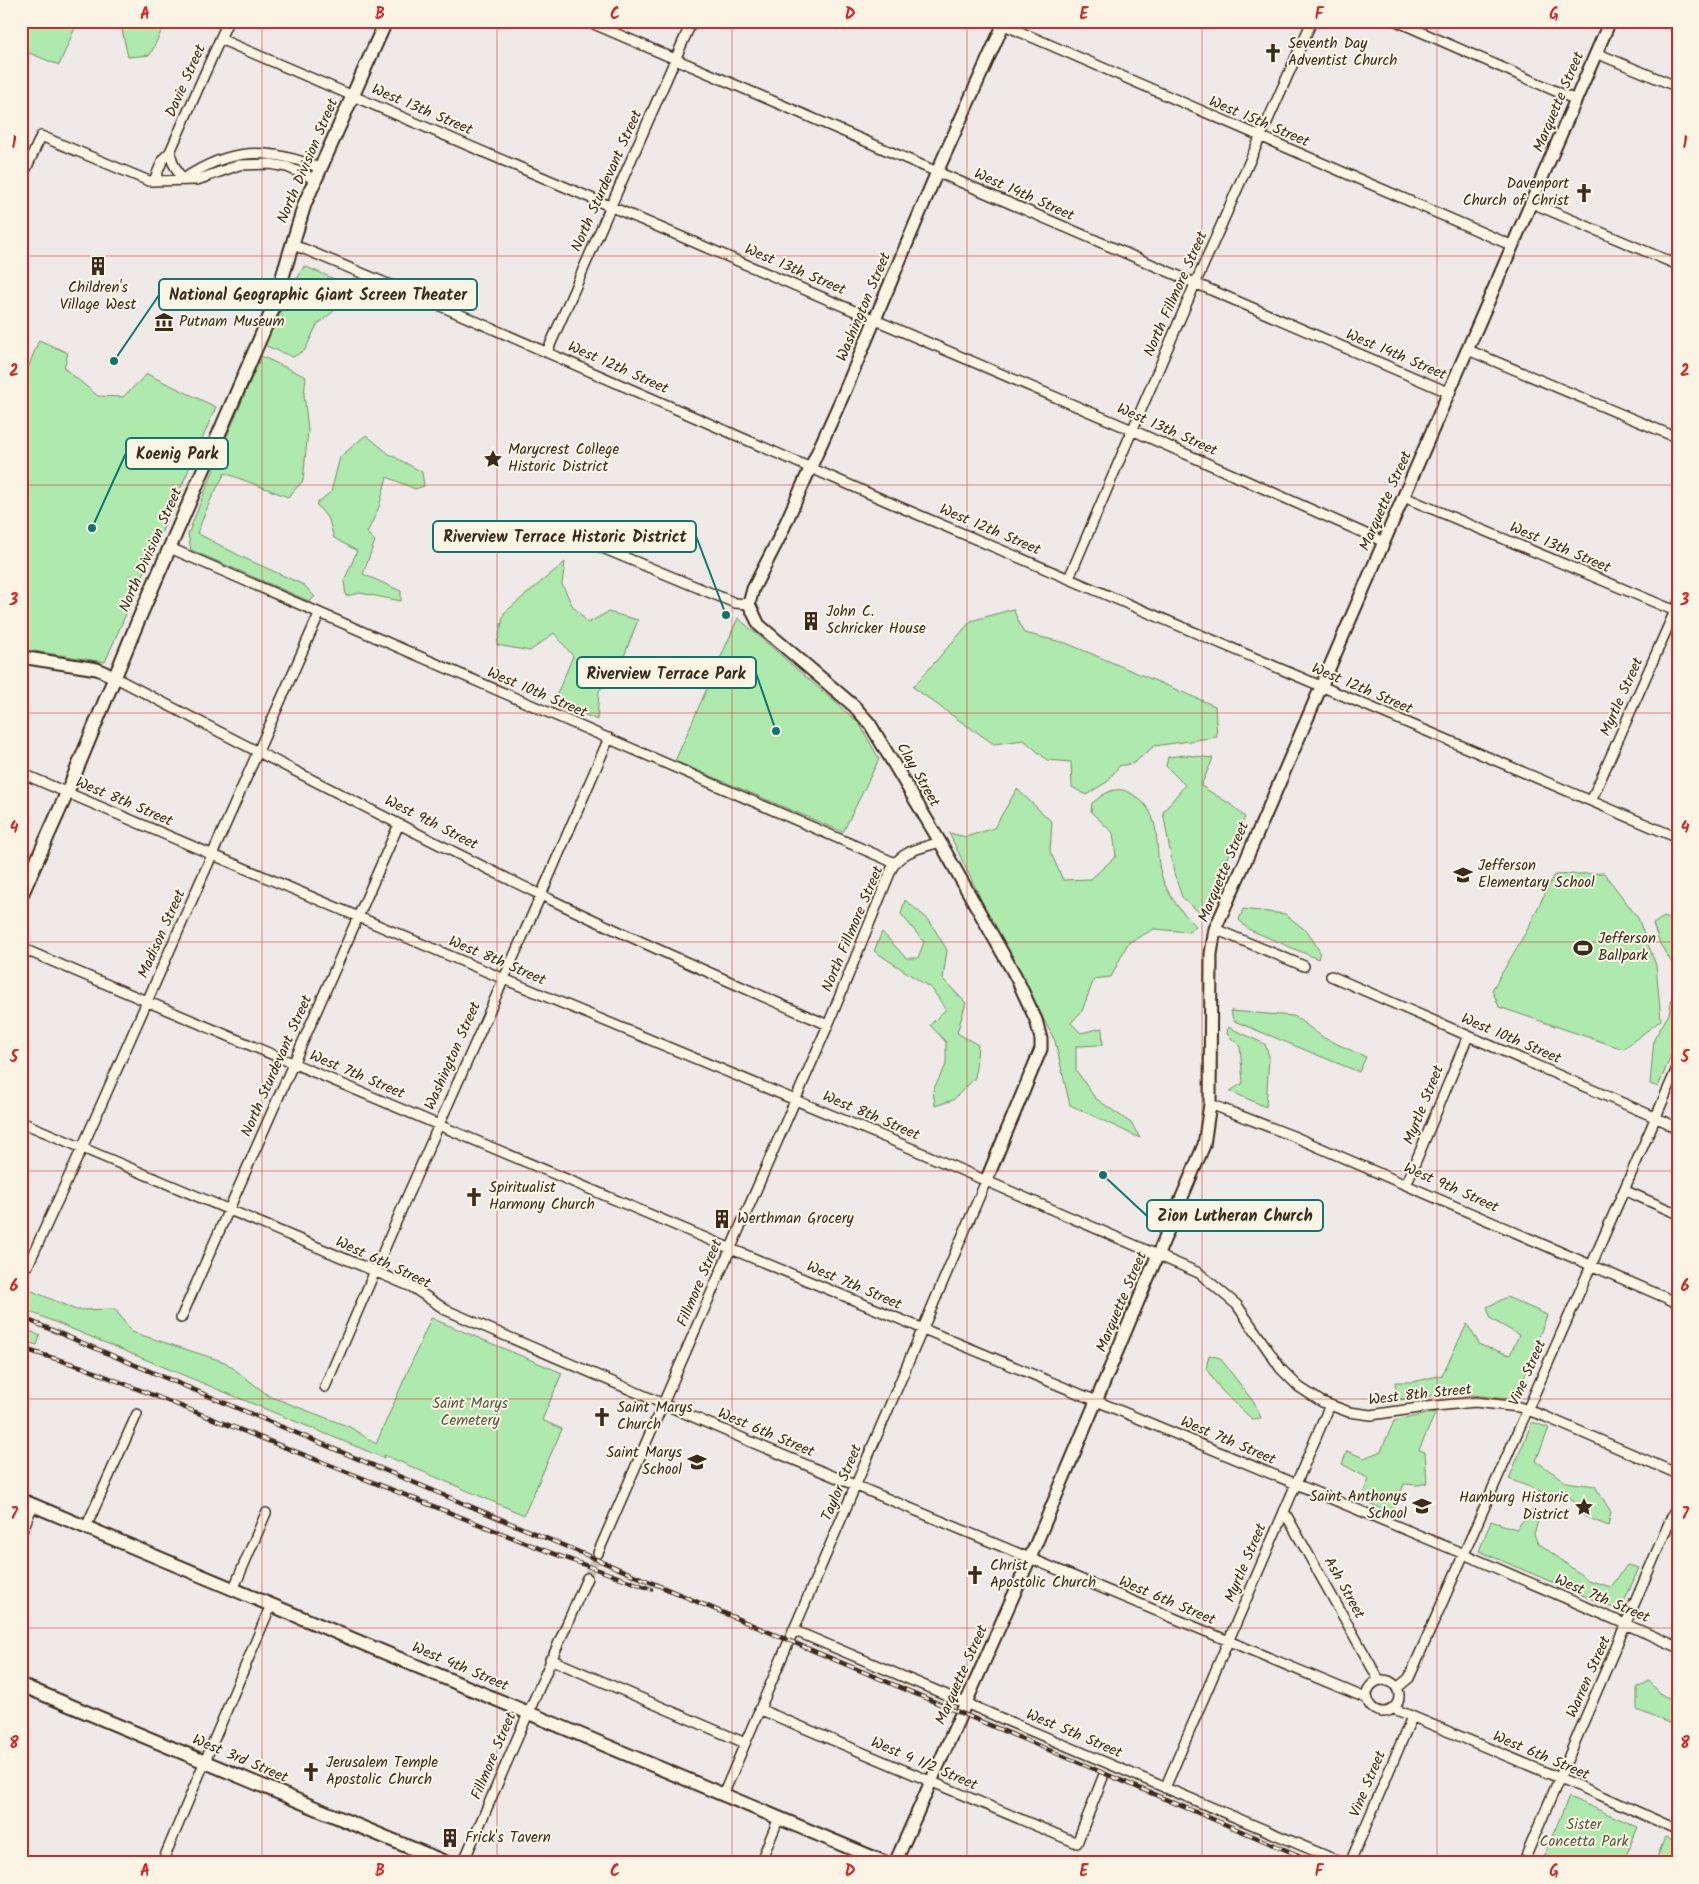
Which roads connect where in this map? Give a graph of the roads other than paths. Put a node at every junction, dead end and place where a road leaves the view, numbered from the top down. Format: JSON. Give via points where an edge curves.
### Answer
{"nodes":[{"id":1,"x":228,"y":21,"type":"edge"},
{"id":2,"x":386,"y":21,"type":"edge"},
{"id":3,"x":587,"y":21,"type":"edge"},
{"id":4,"x":692,"y":21,"type":"edge"},
{"id":5,"x":1312,"y":21,"type":"edge"},
{"id":6,"x":1396,"y":21,"type":"edge"},
{"id":7,"x":1610,"y":21,"type":"edge"},
{"id":8,"x":1001,"y":22,"type":"edge"},
{"id":9,"x":220,"y":39,"type":"junction"},
{"id":10,"x":1596,"y":53,"type":"junction"},
{"id":11,"x":675,"y":59,"type":"junction"},
{"id":12,"x":1678,"y":87,"type":"edge"},
{"id":13,"x":353,"y":96,"type":"junction"},
{"id":14,"x":1576,"y":100,"type":"junction"},
{"id":15,"x":1260,"y":137,"type":"junction"},
{"id":16,"x":170,"y":152,"type":"junction"},
{"id":17,"x":937,"y":172,"type":"junction"},
{"id":18,"x":318,"y":173,"type":"junction"},
{"id":19,"x":21,"y":180,"type":"edge"},
{"id":20,"x":182,"y":180,"type":"junction"},
{"id":21,"x":154,"y":181,"type":"junction"},
{"id":22,"x":1532,"y":203,"type":"junction"},
{"id":23,"x":611,"y":206,"type":"junction"},
{"id":24,"x":292,"y":245,"type":"junction"},
{"id":25,"x":1513,"y":246,"type":"junction"},
{"id":26,"x":1678,"y":265,"type":"edge"},
{"id":27,"x":1195,"y":284,"type":"junction"},
{"id":28,"x":875,"y":319,"type":"junction"},
{"id":29,"x":1468,"y":350,"type":"junction"},
{"id":30,"x":547,"y":352,"type":"junction"},
{"id":31,"x":1450,"y":393,"type":"junction"},
{"id":32,"x":1132,"y":430,"type":"junction"},
{"id":33,"x":1678,"y":438,"type":"edge"},
{"id":34,"x":810,"y":467,"type":"junction"},
{"id":35,"x":1404,"y":497,"type":"junction"},
{"id":36,"x":559,"y":530,"type":"dead end"},
{"id":37,"x":1384,"y":542,"type":"junction"},
{"id":38,"x":170,"y":548,"type":"junction"},
{"id":39,"x":1069,"y":578,"type":"junction"},
{"id":40,"x":748,"y":604,"type":"junction"},
{"id":41,"x":1677,"y":609,"type":"edge"},
{"id":42,"x":319,"y":614,"type":"junction"},
{"id":43,"x":21,"y":657,"type":"edge"},
{"id":44,"x":114,"y":677,"type":"junction"},
{"id":45,"x":1321,"y":687,"type":"junction"},
{"id":46,"x":609,"y":738,"type":"junction"},
{"id":47,"x":258,"y":752,"type":"junction"},
{"id":48,"x":21,"y":773,"type":"edge"},
{"id":49,"x":67,"y":793,"type":"junction"},
{"id":50,"x":1591,"y":802,"type":"junction"},
{"id":51,"x":399,"y":824,"type":"junction"},
{"id":52,"x":1678,"y":838,"type":"edge"},
{"id":53,"x":940,"y":842,"type":"junction"},
{"id":54,"x":213,"y":855,"type":"junction"},
{"id":55,"x":895,"y":863,"type":"junction"},
{"id":56,"x":541,"y":895,"type":"junction"},
{"id":57,"x":21,"y":896,"type":"edge"},
{"id":58,"x":358,"y":917,"type":"junction"},
{"id":59,"x":1214,"y":929,"type":"junction"},
{"id":60,"x":21,"y":948,"type":"edge"},
{"id":61,"x":1304,"y":966,"type":"dead end"},
{"id":62,"x":1331,"y":976,"type":"dead end"},
{"id":63,"x":504,"y":979,"type":"junction"},
{"id":64,"x":147,"y":1002,"type":"junction"},
{"id":65,"x":828,"y":1024,"type":"junction"},
{"id":66,"x":1468,"y":1036,"type":"junction"},
{"id":67,"x":294,"y":1063,"type":"junction"},
{"id":68,"x":1678,"y":1066,"type":"edge"},
{"id":69,"x":795,"y":1100,"type":"junction"},
{"id":70,"x":1210,"y":1104,"type":"junction"},
{"id":71,"x":1656,"y":1117,"type":"junction"},
{"id":72,"x":21,"y":1122,"type":"edge"},
{"id":73,"x":439,"y":1124,"type":"junction"},
{"id":74,"x":1678,"y":1131,"type":"edge"},
{"id":75,"x":82,"y":1148,"type":"junction"},
{"id":76,"x":986,"y":1181,"type":"junction"},
{"id":77,"x":1406,"y":1185,"type":"junction"},
{"id":78,"x":1624,"y":1190,"type":"junction"},
{"id":79,"x":229,"y":1210,"type":"junction"},
{"id":80,"x":1678,"y":1214,"type":"edge"},
{"id":81,"x":729,"y":1248,"type":"junction"},
{"id":82,"x":1158,"y":1255,"type":"junction"},
{"id":83,"x":28,"y":1265,"type":"dead end"},
{"id":84,"x":1591,"y":1266,"type":"junction"},
{"id":85,"x":375,"y":1272,"type":"junction"},
{"id":86,"x":1678,"y":1303,"type":"edge"},
{"id":87,"x":181,"y":1318,"type":"dead end"},
{"id":88,"x":922,"y":1329,"type":"junction"},
{"id":89,"x":325,"y":1387,"type":"dead end"},
{"id":90,"x":1096,"y":1402,"type":"junction"},
{"id":91,"x":663,"y":1404,"type":"junction"},
{"id":92,"x":1330,"y":1405,"type":"junction"},
{"id":93,"x":1527,"y":1410,"type":"junction"},
{"id":94,"x":137,"y":1414,"type":"dead end"},
{"id":95,"x":1678,"y":1474,"type":"edge"},
{"id":96,"x":1295,"y":1484,"type":"junction"},
{"id":97,"x":856,"y":1485,"type":"junction"},
{"id":98,"x":1678,"y":1502,"type":"edge"},
{"id":99,"x":27,"y":1503,"type":"edge"},
{"id":100,"x":1284,"y":1510,"type":"junction"},
{"id":101,"x":266,"y":1513,"type":"dead end"},
{"id":102,"x":86,"y":1527,"type":"junction"},
{"id":103,"x":21,"y":1534,"type":"edge"},
{"id":104,"x":598,"y":1553,"type":"tunnel mouth"},
{"id":105,"x":1464,"y":1554,"type":"junction"},
{"id":106,"x":1030,"y":1558,"type":"junction"},
{"id":107,"x":587,"y":1578,"type":"tunnel mouth"},
{"id":108,"x":233,"y":1590,"type":"junction"},
{"id":109,"x":271,"y":1606,"type":"junction"},
{"id":110,"x":1626,"y":1625,"type":"junction"},
{"id":111,"x":793,"y":1630,"type":"junction"},
{"id":112,"x":1227,"y":1642,"type":"junction"},
{"id":113,"x":1678,"y":1647,"type":"edge"},
{"id":114,"x":550,"y":1659,"type":"junction"},
{"id":115,"x":1379,"y":1680,"type":"junction"},
{"id":116,"x":21,"y":1686,"type":"edge"},
{"id":117,"x":1397,"y":1688,"type":"junction"},
{"id":118,"x":1368,"y":1699,"type":"junction"},
{"id":119,"x":966,"y":1703,"type":"junction"},
{"id":120,"x":1392,"y":1708,"type":"junction"},
{"id":121,"x":759,"y":1709,"type":"junction"},
{"id":122,"x":528,"y":1713,"type":"junction"},
{"id":123,"x":1412,"y":1717,"type":"junction"},
{"id":124,"x":745,"y":1743,"type":"junction"},
{"id":125,"x":204,"y":1762,"type":"junction"},
{"id":126,"x":1103,"y":1777,"type":"dead end"},
{"id":127,"x":1559,"y":1778,"type":"junction"},
{"id":128,"x":932,"y":1782,"type":"junction"},
{"id":129,"x":1165,"y":1788,"type":"junction"},
{"id":130,"x":723,"y":1795,"type":"junction"},
{"id":131,"x":779,"y":1818,"type":"junction"},
{"id":132,"x":1678,"y":1830,"type":"edge"},
{"id":133,"x":21,"y":1860,"type":"edge"},
{"id":134,"x":28,"y":1863,"type":"edge"},
{"id":135,"x":162,"y":1863,"type":"edge"},
{"id":136,"x":447,"y":1863,"type":"edge"},
{"id":137,"x":463,"y":1863,"type":"edge"},
{"id":138,"x":760,"y":1863,"type":"edge"},
{"id":139,"x":886,"y":1863,"type":"edge"},
{"id":140,"x":895,"y":1863,"type":"edge"},
{"id":141,"x":1343,"y":1863,"type":"edge"},
{"id":142,"x":1350,"y":1863,"type":"edge"},
{"id":143,"x":1523,"y":1863,"type":"edge"}],
"edges":[{"from":1,"to":9,"type":"street","name":"Davie Street"},
{"from":2,"to":13,"type":"main road","name":"North Division Street"},
{"from":3,"to":11,"type":"street","name":"West 14th Street"},
{"from":4,"to":11,"type":"street","name":"North Sturdevant Street"},
{"from":5,"to":15,"type":"street","name":"North Fillmore Street"},
{"from":6,"to":14,"type":"street"},
{"from":7,"to":10,"type":"street","name":"Marquette Street"},
{"from":8,"to":15,"type":"street","name":"West 15th Street"},
{"from":8,"to":17,"type":"street","name":"Washington Street"},
{"from":9,"to":13,"type":"street","name":"West 13th Street"},
{"from":9,"to":16,"type":"street","name":"Davie Street"},
{"from":10,"to":12,"type":"street"},
{"from":10,"to":14,"type":"street","name":"Marquette Street"},
{"from":11,"to":17,"type":"street","name":"West 14th Street"},
{"from":11,"to":23,"type":"street","name":"North Sturdevant Street"},
{"from":13,"to":18,"type":"main road","name":"North Division Street"},
{"from":13,"to":23,"type":"street","name":"West 13th Street"},
{"from":14,"to":22,"type":"street","name":"Marquette Street"},
{"from":15,"to":25,"type":"street","name":"West 15th Street"},
{"from":15,"to":27,"type":"street","name":"North Fillmore Street"},
{"from":16,"to":20,"type":"street"},
{"from":16,"to":21,"type":"street","name":"Davie Street","via":[[163,159]]},
{"from":17,"to":27,"type":"street","name":"West 14th Street"},
{"from":17,"to":28,"type":"street","name":"Washington Street"},
{"from":18,"to":20,"type":"street","via":[[270,164],[239,165],[197,180]]},
{"from":18,"to":24,"type":"main road","name":"North Division Street"},
{"from":19,"to":21,"type":"street","via":[[41,136],[142,179]]},
{"from":20,"to":21,"type":"street"},
{"from":22,"to":25,"type":"street","name":"Marquette Street"},
{"from":22,"to":26,"type":"street"},
{"from":23,"to":28,"type":"street","name":"West 13th Street"},
{"from":23,"to":30,"type":"street","name":"North Sturdevant Street"},
{"from":24,"to":30,"type":"street","name":"West 12th Street"},
{"from":24,"to":38,"type":"main road","name":"North Division Street","via":[[272,311]]},
{"from":25,"to":29,"type":"street","name":"Marquette Street"},
{"from":27,"to":31,"type":"street","name":"West 14th Street"},
{"from":27,"to":32,"type":"street","name":"North Fillmore Street"},
{"from":28,"to":32,"type":"street","name":"West 13th Street"},
{"from":28,"to":34,"type":"street","name":"Washington Street"},
{"from":29,"to":31,"type":"street","name":"Marquette Street"},
{"from":29,"to":33,"type":"street"},
{"from":30,"to":34,"type":"street","name":"West 12th Street"},
{"from":31,"to":35,"type":"street","name":"Marquette Street"},
{"from":32,"to":37,"type":"street","name":"West 13th Street"},
{"from":32,"to":39,"type":"street","name":"North Fillmore Street"},
{"from":34,"to":39,"type":"street","name":"West 12th Street"},
{"from":34,"to":40,"type":"street","name":"Washington Street"},
{"from":35,"to":37,"type":"street","name":"Marquette Street"},
{"from":35,"to":41,"type":"street","name":"West 13th Street"},
{"from":36,"to":40,"type":"street","via":[[735,602]]},
{"from":37,"to":45,"type":"street","name":"Marquette Street"},
{"from":38,"to":42,"type":"street","name":"West 10th Street"},
{"from":38,"to":44,"type":"main road","name":"North Division Street"},
{"from":39,"to":45,"type":"street","name":"West 12th Street"},
{"from":40,"to":53,"type":"street","name":"Clay Street","via":[[759,625],[854,706],[870,724]]},
{"from":41,"to":50,"type":"street","name":"Myrtle Street"},
{"from":42,"to":46,"type":"street","name":"West 10th Street"},
{"from":42,"to":47,"type":"street","name":"Madison Street"},
{"from":43,"to":44,"type":"street","name":"West 9th Street","via":[[97,669]]},
{"from":44,"to":47,"type":"street","name":"West 9th Street"},
{"from":44,"to":49,"type":"main road","name":"North Division Street"},
{"from":45,"to":50,"type":"street","name":"West 12th Street"},
{"from":45,"to":59,"type":"street","name":"Marquette Street"},
{"from":46,"to":55,"type":"street","name":"West 10th Street"},
{"from":46,"to":56,"type":"street","name":"Washington Street"},
{"from":47,"to":51,"type":"street","name":"West 9th Street"},
{"from":47,"to":54,"type":"street","name":"Madison Street"},
{"from":48,"to":49,"type":"street","name":"West 8th Street"},
{"from":49,"to":54,"type":"street","name":"West 8th Street"},
{"from":49,"to":57,"type":"main road","name":"North Division Street"},
{"from":50,"to":52,"type":"street","name":"West 12th Street"},
{"from":51,"to":56,"type":"street","name":"West 9th Street"},
{"from":51,"to":58,"type":"street","name":"North Sturdevant Street"},
{"from":53,"to":55,"type":"street","name":"North Fillmore Street","via":[[906,853]]},
{"from":53,"to":76,"type":"street","name":"Clay Street","via":[[1016,977],[1041,1039],[1041,1049]]},
{"from":54,"to":58,"type":"street","name":"West 8th Street"},
{"from":54,"to":64,"type":"street","name":"Madison Street"},
{"from":55,"to":65,"type":"street","name":"North Fillmore Street"},
{"from":56,"to":63,"type":"street","name":"Washington Street"},
{"from":56,"to":65,"type":"street","name":"West 9th Street"},
{"from":58,"to":63,"type":"street","name":"West 8th Street"},
{"from":58,"to":67,"type":"street","name":"North Sturdevant Street"},
{"from":59,"to":61,"type":"street"},
{"from":59,"to":70,"type":"street","name":"Marquette Street"},
{"from":60,"to":64,"type":"street","name":"West 7th Street"},
{"from":62,"to":66,"type":"street","name":"West 10th Street"},
{"from":63,"to":69,"type":"street","name":"West 8th Street"},
{"from":63,"to":73,"type":"street","name":"Washington Street"},
{"from":64,"to":67,"type":"street","name":"West 7th Street"},
{"from":64,"to":75,"type":"street","name":"Madison Street"},
{"from":65,"to":69,"type":"street","name":"Fillmore Street"},
{"from":66,"to":71,"type":"street","name":"West 10th Street"},
{"from":66,"to":77,"type":"street","name":"Myrtle Street"},
{"from":67,"to":73,"type":"street","name":"West 7th Street"},
{"from":67,"to":79,"type":"street","name":"North Sturdevant Street"},
{"from":68,"to":71,"type":"street","name":"Vine Street"},
{"from":69,"to":76,"type":"street","name":"West 8th Street"},
{"from":69,"to":81,"type":"street","name":"Fillmore Street"},
{"from":70,"to":77,"type":"street","name":"West 9th Street"},
{"from":70,"to":82,"type":"street","name":"Marquette Street","via":[[1204,1145]]},
{"from":71,"to":74,"type":"street","name":"West 10th Street"},
{"from":71,"to":78,"type":"street","name":"Vine Street"},
{"from":72,"to":75,"type":"street","name":"West 6th Street"},
{"from":73,"to":81,"type":"street","name":"West 7th Street"},
{"from":73,"to":85,"type":"street","name":"Washington Street"},
{"from":75,"to":79,"type":"street","name":"West 6th Street"},
{"from":75,"to":83,"type":"street","name":"Madison Street"},
{"from":76,"to":82,"type":"street","name":"West 8th Street"},
{"from":76,"to":88,"type":"street","name":"Taylor Street"},
{"from":77,"to":84,"type":"street","name":"West 9th Street"},
{"from":78,"to":80,"type":"street"},
{"from":78,"to":84,"type":"street","name":"Vine Street"},
{"from":79,"to":85,"type":"street","name":"West 6th Street"},
{"from":79,"to":87,"type":"street","name":"North Sturdevant Street"},
{"from":81,"to":88,"type":"street","name":"West 7th Street"},
{"from":81,"to":91,"type":"street","name":"Fillmore Street"},
{"from":82,"to":90,"type":"street","name":"Marquette Street"},
{"from":82,"to":92,"type":"street","name":"West 8th Street","via":[[1199,1273],[1237,1306],[1281,1369],[1299,1387]]},
{"from":84,"to":86,"type":"street","name":"West 9th Street"},
{"from":84,"to":93,"type":"street","name":"Vine Street"},
{"from":85,"to":89,"type":"street","name":"Washington Street"},
{"from":85,"to":91,"type":"street","name":"West 6th Street","via":[[412,1287],[446,1310]]},
{"from":88,"to":90,"type":"street","name":"West 7th Street"},
{"from":88,"to":97,"type":"street","name":"Taylor Street"},
{"from":90,"to":96,"type":"street","name":"West 7th Street"},
{"from":90,"to":106,"type":"street","name":"Marquette Street"},
{"from":91,"to":97,"type":"street","name":"West 6th Street"},
{"from":91,"to":104,"type":"street","name":"Fillmore Street"},
{"from":92,"to":93,"type":"street","name":"West 8th Street","via":[[1371,1416],[1475,1402]]},
{"from":92,"to":96,"type":"street","name":"Myrtle Street"},
{"from":93,"to":95,"type":"street","name":"West 8th Street"},
{"from":93,"to":105,"type":"street","name":"Vine Street"},
{"from":94,"to":102,"type":"street"},
{"from":96,"to":100,"type":"street","name":"Myrtle Street"},
{"from":96,"to":105,"type":"street","name":"West 7th Street"},
{"from":97,"to":106,"type":"street","name":"West 6th Street"},
{"from":97,"to":111,"type":"street","name":"Taylor Street"},
{"from":98,"to":110,"type":"street","name":"Warren Street"},
{"from":99,"to":102,"type":"main road","name":"West 4th Street"},
{"from":99,"to":103,"type":"street"},
{"from":100,"to":112,"type":"street","name":"Myrtle Street"},
{"from":100,"to":115,"type":"street","name":"Ash Street"},
{"from":101,"to":108,"type":"street"},
{"from":102,"to":108,"type":"main road","name":"West 4th Street"},
{"from":105,"to":110,"type":"street","name":"West 7th Street"},
{"from":105,"to":117,"type":"street","name":"Vine Street","via":[[1409,1678]]},
{"from":106,"to":112,"type":"street","name":"West 6th Street"},
{"from":106,"to":119,"type":"street","name":"Marquette Street"},
{"from":107,"to":114,"type":"street","name":"Fillmore Street"},
{"from":108,"to":109,"type":"main road","name":"West 4th Street"},
{"from":109,"to":122,"type":"main road","name":"West 4th Street"},
{"from":109,"to":125,"type":"street"},
{"from":110,"to":113,"type":"street","name":"West 7th Street"},
{"from":110,"to":127,"type":"street","name":"Warren Street"},
{"from":111,"to":119,"type":"street","name":"West 5th Street"},
{"from":111,"to":121,"type":"street","name":"Taylor Street"},
{"from":112,"to":118,"type":"street","name":"West 6th Street"},
{"from":112,"to":129,"type":"street","name":"Myrtle Street"},
{"from":114,"to":122,"type":"street","name":"Fillmore Street"},
{"from":114,"to":124,"type":"street"},
{"from":115,"to":117,"type":"street","via":[[1389,1681]]},
{"from":115,"to":118,"type":"street","via":[[1370,1686]]},
{"from":116,"to":125,"type":"main road","name":"West 3rd Street"},
{"from":117,"to":120,"type":"street","via":[[1399,1698]]},
{"from":118,"to":120,"type":"street","via":[[1371,1706],[1380,1711]]},
{"from":119,"to":128,"type":"street","name":"Marquette Street"},
{"from":119,"to":129,"type":"street","name":"West 5th Street"},
{"from":120,"to":123,"type":"street","name":"West 6th Street"},
{"from":121,"to":124,"type":"street","name":"Taylor Street"},
{"from":121,"to":128,"type":"street","name":"West 4 1/2 Street"},
{"from":122,"to":130,"type":"main road","name":"West 4th Street"},
{"from":122,"to":137,"type":"street","name":"Fillmore Street"},
{"from":123,"to":127,"type":"street","name":"West 6th Street"},
{"from":123,"to":142,"type":"street","name":"Vine Street"},
{"from":124,"to":130,"type":"street","name":"Taylor Street"},
{"from":125,"to":135,"type":"street"},
{"from":125,"to":136,"type":"main road","name":"West 3rd Street"},
{"from":126,"to":128,"type":"street","name":"West 4 1/2 Street","via":[[1078,1843]]},
{"from":127,"to":132,"type":"street","name":"West 6th Street"},
{"from":127,"to":143,"type":"street","name":"Warren Street"},
{"from":128,"to":140,"type":"street","name":"Marquette Street"},
{"from":129,"to":141,"type":"street","name":"West 5th Street"},
{"from":130,"to":131,"type":"main road","name":"West 4th Street"},
{"from":131,"to":138,"type":"street"},
{"from":131,"to":139,"type":"main road","name":"West 4th Street"},
{"from":133,"to":134,"type":"street"}]}
